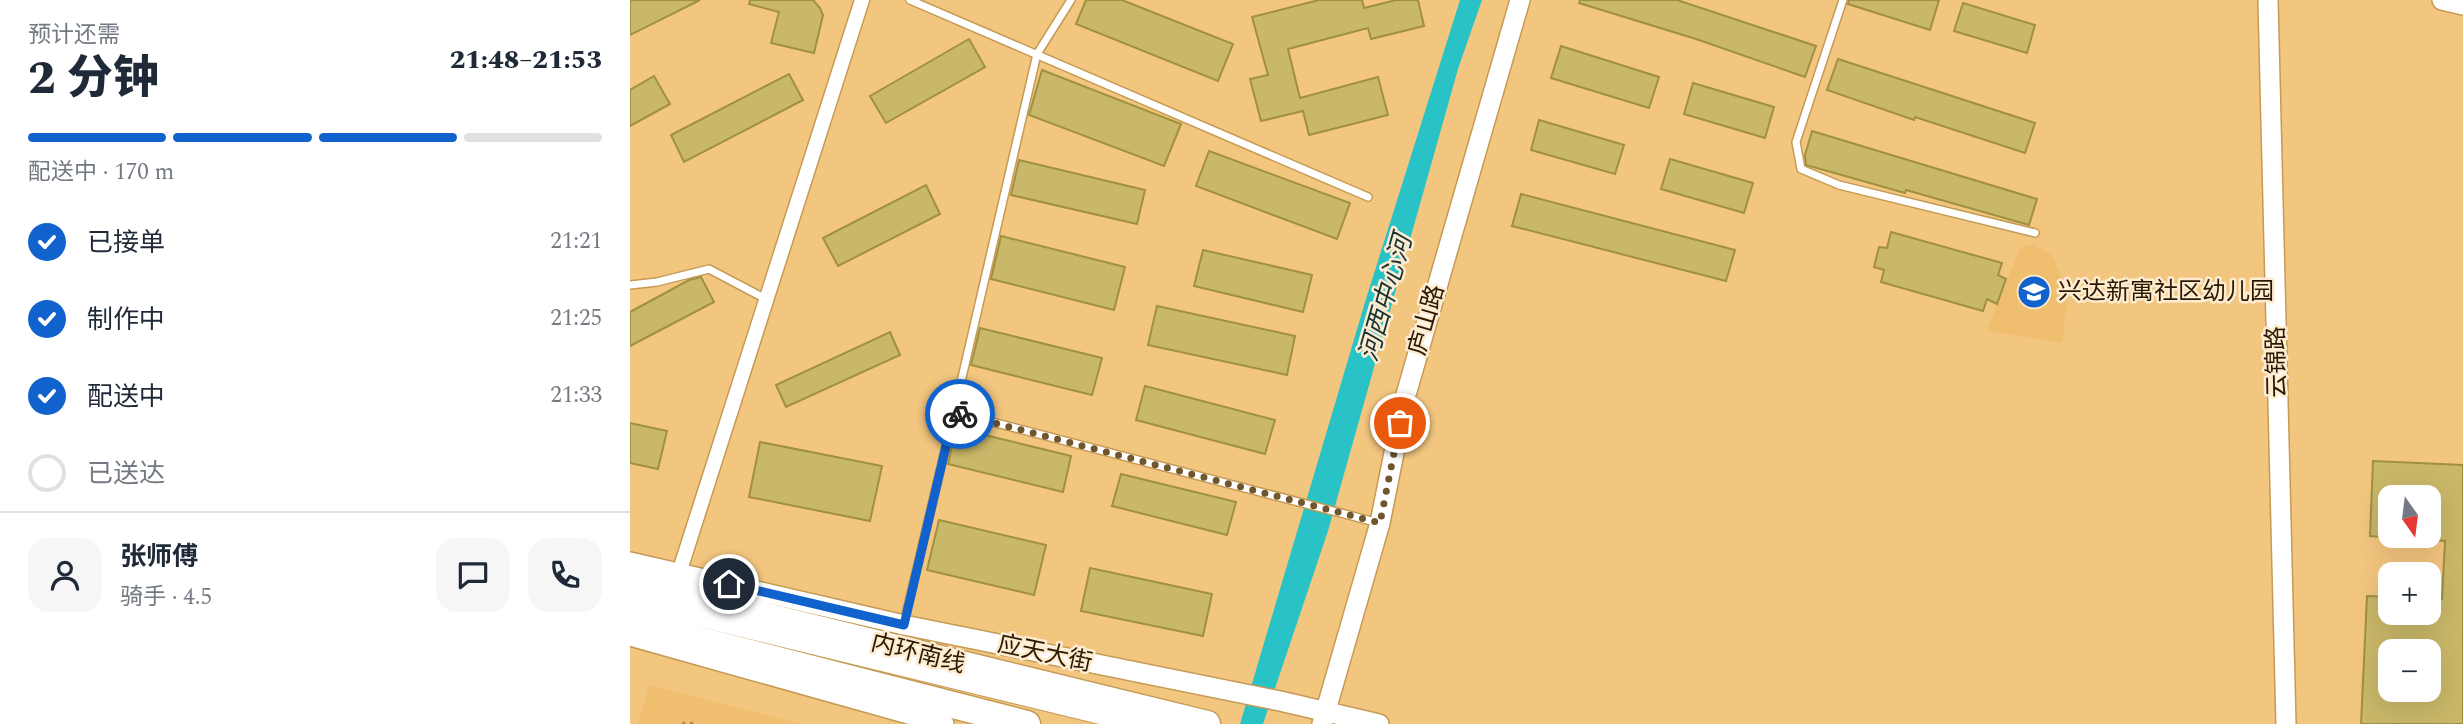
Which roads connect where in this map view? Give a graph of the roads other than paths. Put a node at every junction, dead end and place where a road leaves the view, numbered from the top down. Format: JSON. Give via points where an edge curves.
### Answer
{"nodes":[{"id":1,"x":862,"y":0,"type":"edge"},
{"id":2,"x":910,"y":0,"type":"edge"},
{"id":3,"x":1071,"y":0,"type":"edge"},
{"id":4,"x":1520,"y":0,"type":"edge"},
{"id":5,"x":1843,"y":0,"type":"edge"},
{"id":6,"x":2268,"y":0,"type":"edge"},
{"id":7,"x":2442,"y":0,"type":"edge"},
{"id":8,"x":2463,"y":5,"type":"edge"},
{"id":9,"x":1037,"y":54,"type":"junction"},
{"id":10,"x":1368,"y":197,"type":"dead end"},
{"id":11,"x":2035,"y":233,"type":"dead end"},
{"id":12,"x":630,"y":285,"type":"edge"},
{"id":13,"x":766,"y":299,"type":"junction"},
{"id":14,"x":954,"y":412,"type":"junction"},
{"id":15,"x":1374,"y":522,"type":"junction"},
{"id":16,"x":630,"y":562,"type":"edge"},
{"id":17,"x":678,"y":573,"type":"junction"},
{"id":18,"x":630,"y":583,"type":"edge"},
{"id":19,"x":630,"y":598,"type":"edge"},
{"id":20,"x":630,"y":610,"type":"edge"},
{"id":21,"x":630,"y":622,"type":"edge"},
{"id":22,"x":904,"y":625,"type":"junction"},
{"id":23,"x":630,"y":636,"type":"edge"},
{"id":24,"x":1324,"y":718,"type":"edge"},
{"id":25,"x":1194,"y":721,"type":"edge"},
{"id":26,"x":944,"y":724,"type":"edge"},
{"id":27,"x":1027,"y":724,"type":"edge"},
{"id":28,"x":1098,"y":724,"type":"edge"},
{"id":29,"x":1148,"y":724,"type":"edge"},
{"id":30,"x":1227,"y":724,"type":"edge"},
{"id":31,"x":1379,"y":724,"type":"edge"},
{"id":32,"x":2286,"y":724,"type":"edge"}],
"edges":[{"from":1,"to":13,"type":"street"},
{"from":2,"to":9,"type":"lane"},
{"from":3,"to":9,"type":"lane"},
{"from":4,"to":15,"type":"street","name":"庐山路","via":[[1405,398]]},
{"from":5,"to":11,"type":"lane","via":[[1796,142],[1801,169],[1839,185]]},
{"from":6,"to":32,"type":"street","name":"云锦路"},
{"from":7,"to":8,"type":"street"},
{"from":9,"to":10,"type":"lane"},
{"from":9,"to":14,"type":"lane"},
{"from":12,"to":13,"type":"lane","via":[[709,269]]},
{"from":13,"to":17,"type":"street"},
{"from":14,"to":15,"type":"lane"},
{"from":14,"to":22,"type":"lane"},
{"from":15,"to":24,"type":"street","name":"庐山路"},
{"from":16,"to":17,"type":"street","name":"应天大街"},
{"from":17,"to":22,"type":"street","name":"应天大街"},
{"from":18,"to":25,"type":"highway","name":"内环南线"},
{"from":19,"to":29,"type":"main road","name":"应天大街"},
{"from":20,"to":28,"type":"main road"},
{"from":21,"to":27,"type":"highway","name":"内环南线"},
{"from":22,"to":24,"type":"street","name":"应天大街"},
{"from":23,"to":26,"type":"street"},
{"from":24,"to":31,"type":"street","name":"应天大街"},
{"from":25,"to":30,"type":"highway","name":"内环南线"}]}
